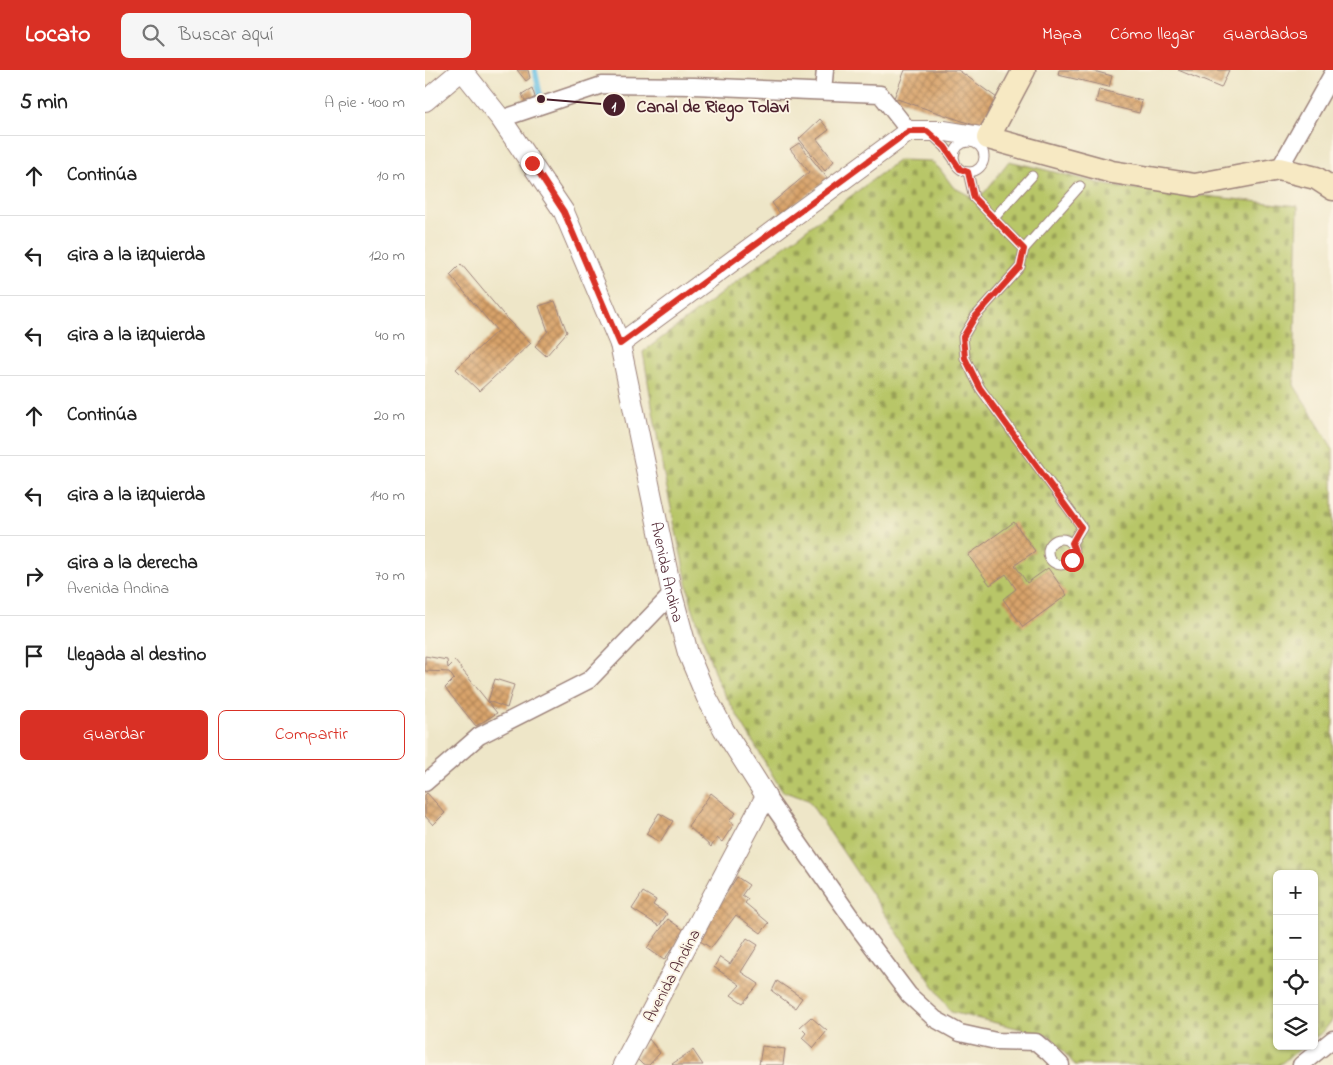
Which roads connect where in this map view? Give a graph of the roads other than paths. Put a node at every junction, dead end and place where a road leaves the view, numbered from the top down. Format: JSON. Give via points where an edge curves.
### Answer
{"nodes":[{"id":1,"x":462,"y":70,"type":"edge"},
{"id":2,"x":825,"y":70,"type":"edge"},
{"id":3,"x":1024,"y":70,"type":"edge"},
{"id":4,"x":1333,"y":73,"type":"edge"},
{"id":5,"x":823,"y":91,"type":"junction"},
{"id":6,"x":425,"y":101,"type":"edge"},
{"id":7,"x":501,"y":119,"type":"junction"},
{"id":8,"x":918,"y":131,"type":"junction"},
{"id":9,"x":979,"y":145,"type":"junction"},
{"id":10,"x":955,"y":161,"type":"junction"},
{"id":11,"x":1279,"y":169,"type":"junction"},
{"id":12,"x":968,"y":172,"type":"junction"},
{"id":13,"x":1031,"y":176,"type":"dead end"},
{"id":14,"x":1081,"y":186,"type":"dead end"},
{"id":15,"x":1333,"y":189,"type":"edge"},
{"id":16,"x":994,"y":218,"type":"junction"},
{"id":17,"x":1024,"y":249,"type":"junction"},
{"id":18,"x":620,"y":344,"type":"junction"},
{"id":19,"x":1072,"y":543,"type":"dead end"},
{"id":20,"x":673,"y":594,"type":"junction"},
{"id":21,"x":425,"y":783,"type":"edge"},
{"id":22,"x":767,"y":796,"type":"junction"},
{"id":23,"x":1333,"y":1039,"type":"edge"},
{"id":24,"x":623,"y":1065,"type":"edge"},
{"id":25,"x":1061,"y":1065,"type":"edge"},
{"id":26,"x":1301,"y":1065,"type":"edge"}],
"edges":[{"from":1,"to":6,"type":"street"},
{"from":1,"to":7,"type":"street","name":"Avenida Andina"},
{"from":2,"to":5,"type":"street"},
{"from":3,"to":9,"type":"main road"},
{"from":4,"to":11,"type":"street"},
{"from":5,"to":7,"type":"street","via":[[602,85]]},
{"from":5,"to":8,"type":"street","via":[[880,94]]},
{"from":7,"to":18,"type":"street","name":"Avenida Andina","via":[[564,212]]},
{"from":8,"to":9,"type":"street","via":[[945,130]]},
{"from":8,"to":10,"type":"lane","via":[[945,147]]},
{"from":8,"to":18,"type":"street"},
{"from":9,"to":10,"type":"lane","via":[[958,147]]},
{"from":9,"to":11,"type":"main road","via":[[1195,185]]},
{"from":9,"to":12,"type":"lane","via":[[984,161],[978,169]]},
{"from":10,"to":12,"type":"lane","via":[[960,169]]},
{"from":11,"to":15,"type":"main road","via":[[1316,178]]},
{"from":12,"to":16,"type":"lane","via":[[974,198]]},
{"from":13,"to":16,"type":"lane"},
{"from":14,"to":17,"type":"lane"},
{"from":16,"to":17,"type":"lane"},
{"from":17,"to":19,"type":"lane","via":[[1020,267],[975,317],[963,337],[965,358],[980,388],[1081,527]]},
{"from":18,"to":20,"type":"street","name":"Avenida Andina"},
{"from":20,"to":21,"type":"street","via":[[589,680],[479,736]]},
{"from":20,"to":22,"type":"street","name":"Avenida Andina","via":[[688,653],[705,696]]},
{"from":22,"to":24,"type":"street","name":"Avenida Andina"},
{"from":22,"to":25,"type":"street","via":[[860,930],[909,995],[935,1019],[960,1033],[996,1041],[1035,1042]]},
{"from":23,"to":26,"type":"street"}]}
